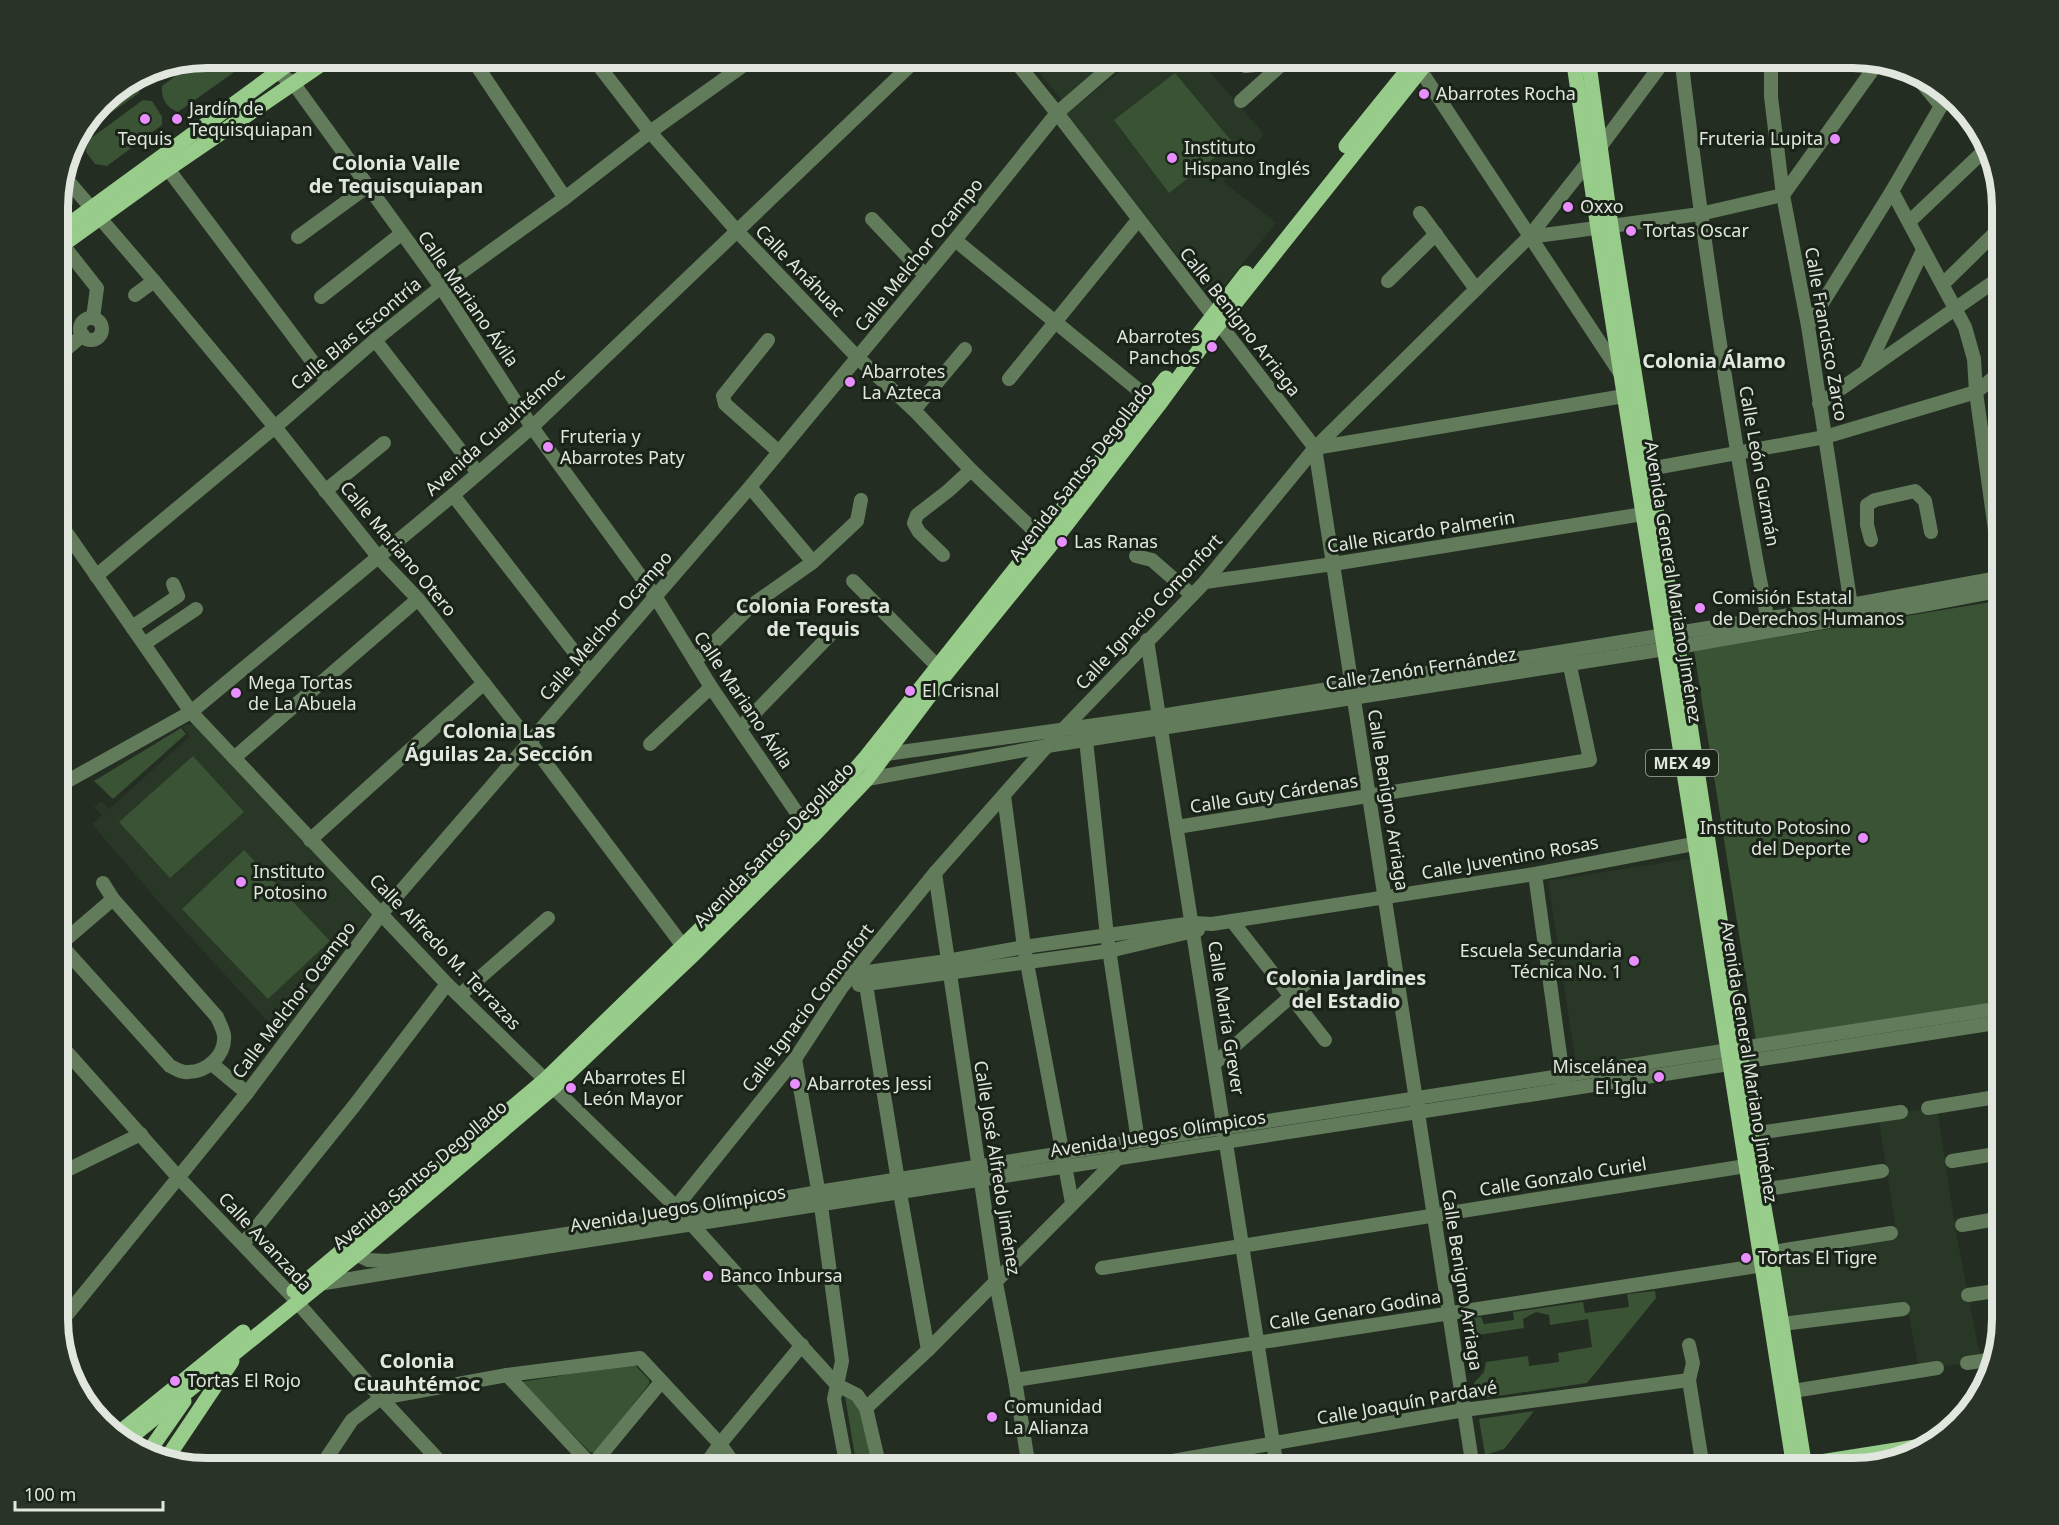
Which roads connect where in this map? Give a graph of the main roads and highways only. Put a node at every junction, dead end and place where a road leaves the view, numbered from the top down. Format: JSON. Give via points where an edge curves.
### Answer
{"nodes":[{"id":1,"x":283,"y":68,"type":"edge"},
{"id":2,"x":317,"y":68,"type":"edge"},
{"id":3,"x":1411,"y":68,"type":"edge"},
{"id":4,"x":1575,"y":68,"type":"edge"},
{"id":5,"x":1589,"y":68,"type":"edge"},
{"id":6,"x":95,"y":213,"type":"junction"},
{"id":7,"x":1604,"y":228,"type":"junction"},
{"id":8,"x":68,"y":235,"type":"edge"},
{"id":9,"x":1670,"y":641,"type":"junction"},
{"id":10,"x":942,"y":671,"type":"junction"},
{"id":11,"x":809,"y":831,"type":"junction"},
{"id":12,"x":1735,"y":1056,"type":"junction"},
{"id":13,"x":351,"y":1252,"type":"junction"},
{"id":14,"x":1769,"y":1260,"type":"junction"},
{"id":15,"x":294,"y":1298,"type":"junction"},
{"id":16,"x":241,"y":1348,"type":"junction"},
{"id":17,"x":212,"y":1358,"type":"junction"},
{"id":18,"x":195,"y":1385,"type":"junction"},
{"id":19,"x":123,"y":1430,"type":"edge"},
{"id":20,"x":132,"y":1436,"type":"edge"},
{"id":21,"x":152,"y":1447,"type":"edge"},
{"id":22,"x":1896,"y":1450,"type":"edge"},
{"id":23,"x":171,"y":1453,"type":"edge"},
{"id":24,"x":1795,"y":1458,"type":"edge"},
{"id":25,"x":1796,"y":1458,"type":"edge"},
{"id":26,"x":1850,"y":1458,"type":"edge"}],
"edges":[{"from":1,"to":6,"type":"main road"},
{"from":2,"to":6,"type":"main road","via":[[168,169]]},
{"from":3,"to":10,"type":"main road","name":"Avenida Santos Degollado"},
{"from":4,"to":7,"type":"main road","name":"Avenida General Mariano Jiménez","number":"MEX 49"},
{"from":5,"to":7,"type":"main road","name":"Avenida General Mariano Jiménez","number":"MEX 49","via":[[1600,147]]},
{"from":6,"to":8,"type":"main road"},
{"from":7,"to":9,"type":"main road","name":"Avenida General Mariano Jiménez","number":"MEX 49","via":[[1649,469]]},
{"from":7,"to":9,"type":"main road","name":"Avenida General Mariano Jiménez","number":"MEX 49","via":[[1620,374],[1643,514]]},
{"from":9,"to":12,"type":"main road","name":"Avenida General Mariano Jiménez","number":"MEX 49"},
{"from":10,"to":11,"type":"main road","name":"Avenida Santos Degollado","via":[[845,782]]},
{"from":10,"to":11,"type":"main road","name":"Avenida Santos Degollado","via":[[867,779]]},
{"from":11,"to":13,"type":"main road","name":"Avenida Santos Degollado","via":[[550,1083]]},
{"from":12,"to":14,"type":"main road","name":"Avenida General Mariano Jiménez","number":"MEX 49","via":[[1762,1190]]},
{"from":12,"to":14,"type":"main road","name":"Avenida General Mariano Jiménez","number":"MEX 49","via":[[1746,1166]]},
{"from":13,"to":15,"type":"main road","name":"Avenida Santos Degollado"},
{"from":13,"to":15,"type":"main road","name":"Avenida Santos Degollado","via":[[319,1284]]},
{"from":14,"to":24,"type":"main road","name":"Avenida General Mariano Jiménez","number":"MEX 49"},
{"from":14,"to":25,"type":"main road","name":"Avenida General Mariano Jiménez","number":"MEX 49","via":[[1793,1391]]},
{"from":15,"to":16,"type":"main road","name":"Avenida Santos Degollado"},
{"from":15,"to":17,"type":"main road","name":"Avenida Santos Degollado"},
{"from":16,"to":18,"type":"main road","name":"Avenida Santos Degollado"},
{"from":16,"to":23,"type":"main road"},
{"from":17,"to":18,"type":"main road"},
{"from":17,"to":19,"type":"main road","name":"Avenida Santos Degollado"},
{"from":18,"to":20,"type":"main road","name":"Avenida Santos Degollado"},
{"from":18,"to":21,"type":"main road"},
{"from":22,"to":26,"type":"main road"}]}
